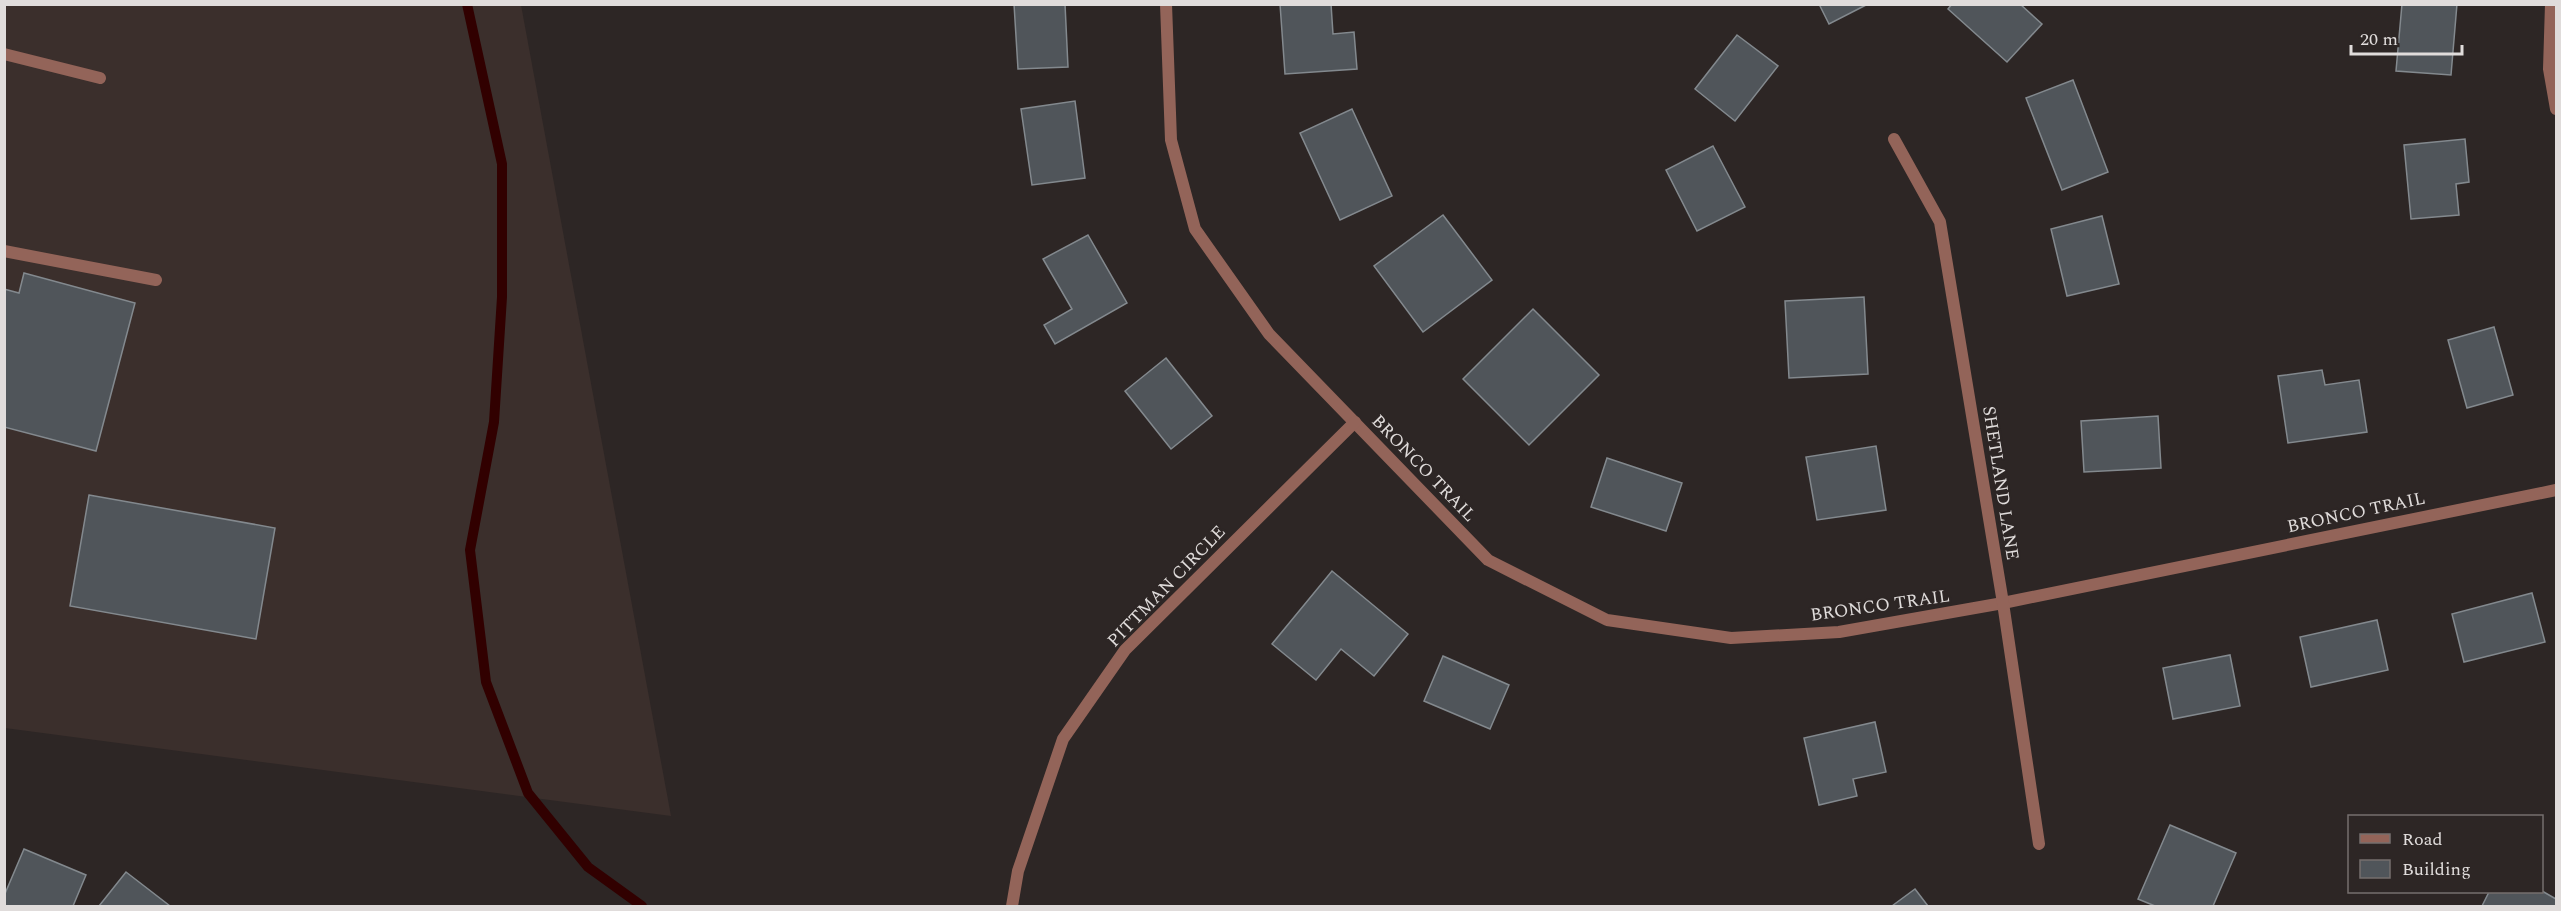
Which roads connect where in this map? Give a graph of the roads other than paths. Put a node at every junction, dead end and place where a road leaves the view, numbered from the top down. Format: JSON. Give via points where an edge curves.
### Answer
{"nodes":[{"id":1,"x":1166,"y":4,"type":"edge"},
{"id":2,"x":2551,"y":4,"type":"edge"},
{"id":3,"x":4,"y":54,"type":"edge"},
{"id":4,"x":100,"y":78,"type":"dead end"},
{"id":5,"x":2556,"y":109,"type":"edge"},
{"id":6,"x":1894,"y":139,"type":"dead end"},
{"id":7,"x":4,"y":251,"type":"edge"},
{"id":8,"x":156,"y":280,"type":"dead end"},
{"id":9,"x":1355,"y":422,"type":"junction"},
{"id":10,"x":2556,"y":490,"type":"edge"},
{"id":11,"x":2003,"y":603,"type":"junction"},
{"id":12,"x":2039,"y":844,"type":"dead end"},
{"id":13,"x":1012,"y":906,"type":"edge"}],
"edges":[{"from":1,"to":9,"type":"street","name":"BRONCO TRAIL","via":[[1171,140],[1195,229],[1269,334]]},
{"from":2,"to":5,"type":"street","via":[[2549,69]]},
{"from":3,"to":4,"type":"street"},
{"from":6,"to":11,"type":"street","name":"SHETLAND LANE","via":[[1940,222]]},
{"from":7,"to":8,"type":"street"},
{"from":9,"to":11,"type":"street","name":"BRONCO TRAIL","via":[[1488,560],[1607,620],[1742,637],[1839,632]]},
{"from":9,"to":13,"type":"street","name":"PITTMAN CIRCLE","via":[[1125,650],[1063,739],[1018,871]]},
{"from":10,"to":11,"type":"street","name":"BRONCO TRAIL"},
{"from":11,"to":12,"type":"street","name":"SHETLAND LANE"}]}
